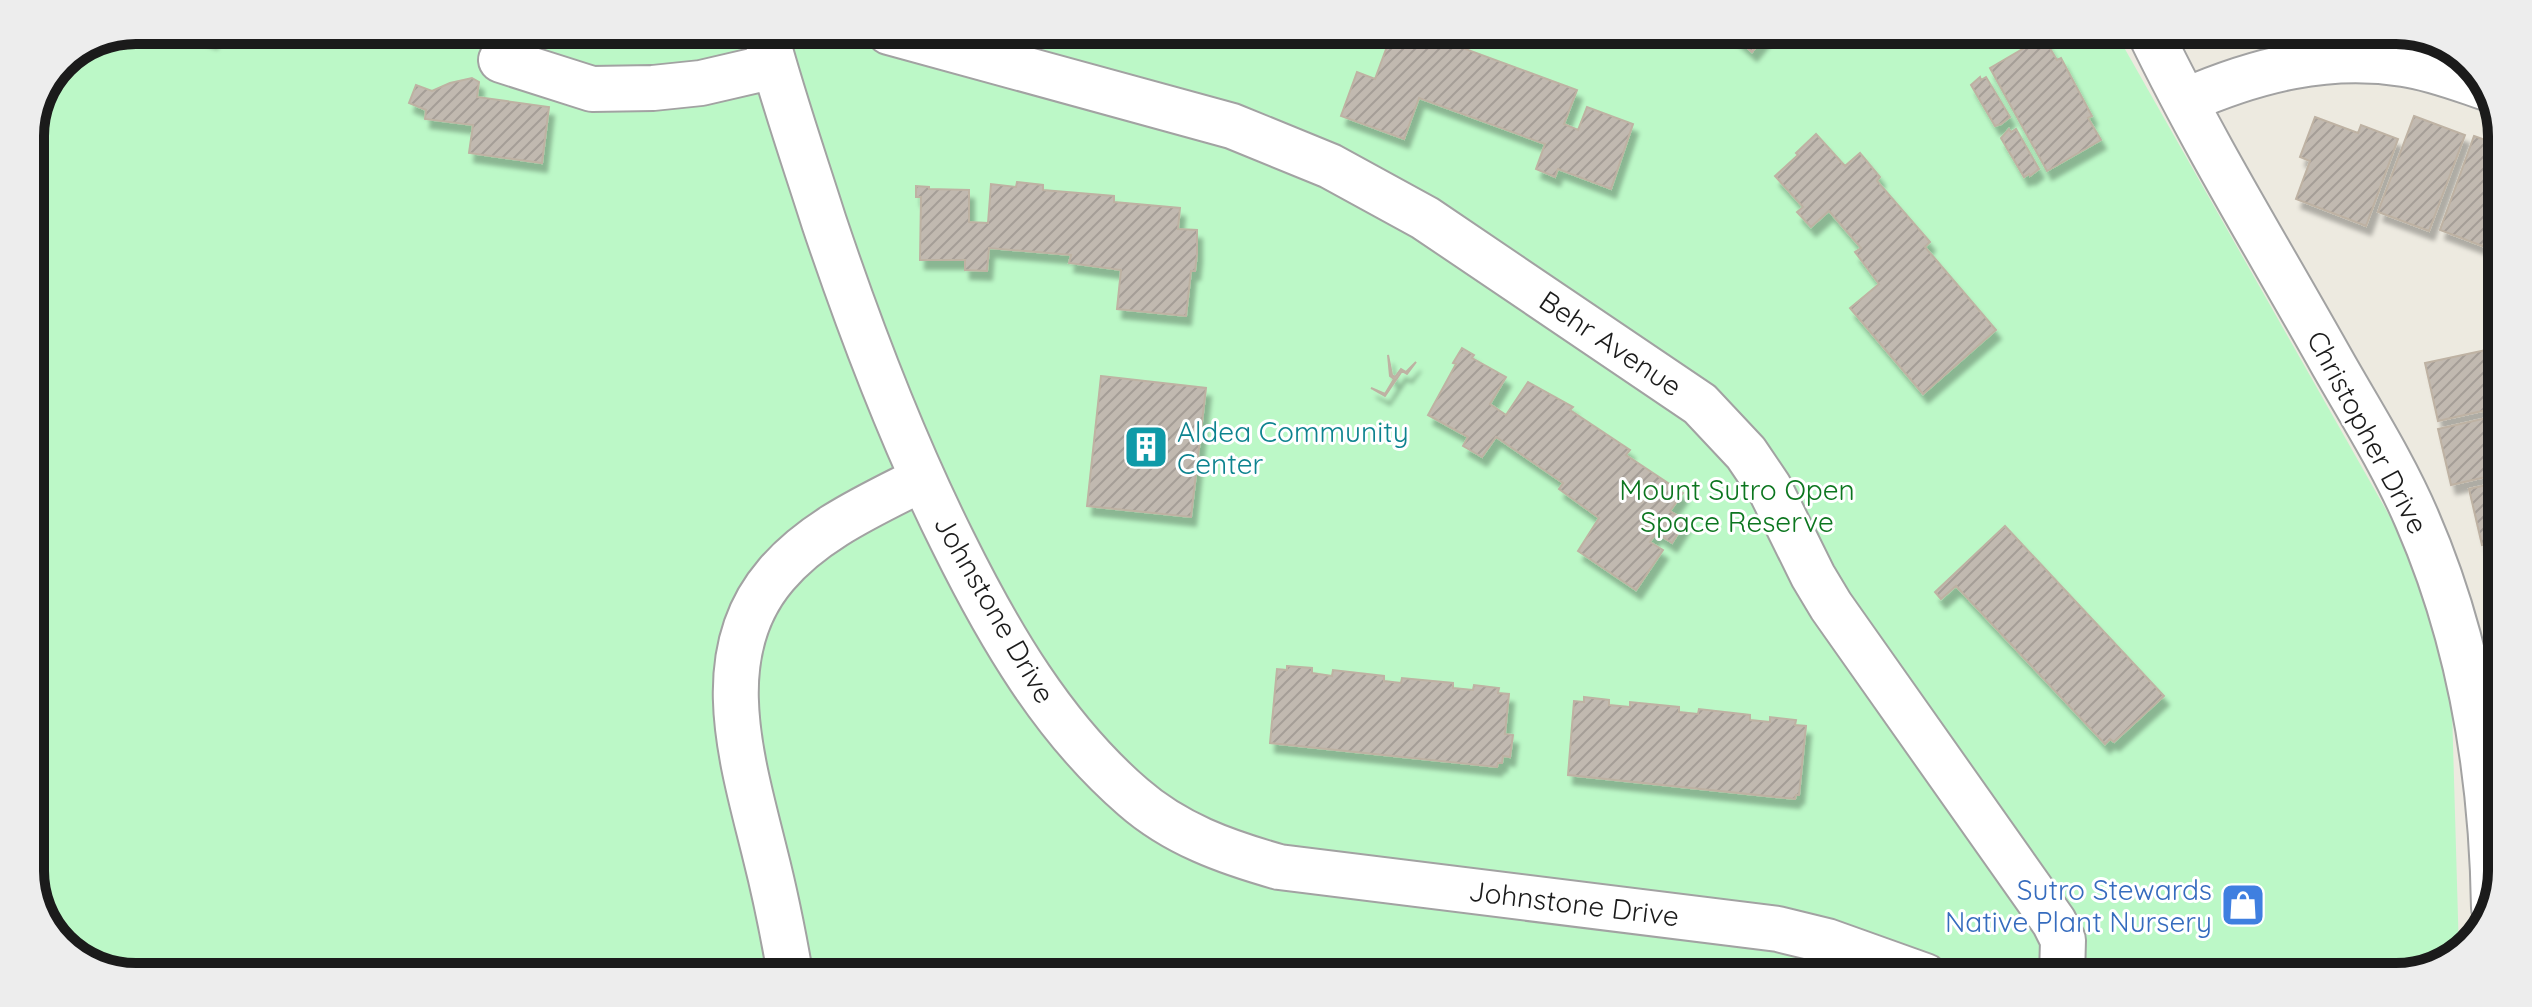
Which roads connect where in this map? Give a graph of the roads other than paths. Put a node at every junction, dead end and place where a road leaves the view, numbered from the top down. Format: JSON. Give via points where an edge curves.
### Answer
{"nodes":[{"id":1,"x":933,"y":44,"type":"edge"},
{"id":2,"x":2156,"y":44,"type":"edge"},
{"id":3,"x":769,"y":49,"type":"edge"},
{"id":4,"x":501,"y":60,"type":"dead end"},
{"id":5,"x":2471,"y":83,"type":"edge"},
{"id":6,"x":2185,"y":101,"type":"junction"},
{"id":7,"x":922,"y":479,"type":"junction"},
{"id":8,"x":2488,"y":786,"type":"edge"},
{"id":9,"x":788,"y":963,"type":"edge"},
{"id":10,"x":1892,"y":963,"type":"edge"},
{"id":11,"x":2062,"y":963,"type":"edge"}],
"edges":[{"from":1,"to":11,"type":"street","name":"Behr Avenue","via":[[1232,126],[1330,166],[1425,218],[1700,404],[1746,453],[1831,606],[2054,922],[2063,940]]},
{"from":2,"to":6,"type":"street","name":"Christopher Drive"},
{"from":3,"to":4,"type":"street","via":[[701,83],[653,88],[592,89]]},
{"from":3,"to":7,"type":"street","name":"Johnstone Drive","via":[[866,346]]},
{"from":5,"to":6,"type":"street","via":[[2407,64],[2357,59],[2265,71]]},
{"from":6,"to":8,"type":"street","name":"Christopher Drive","via":[[2395,471],[2436,566],[2466,663]]},
{"from":7,"to":9,"type":"street","via":[[807,545],[775,576],[752,612],[739,655],[735,700],[740,759]]},
{"from":7,"to":10,"type":"street","name":"Johnstone Drive","via":[[994,619],[1050,707],[1135,799],[1202,842],[1291,869],[1778,929]]}]}
